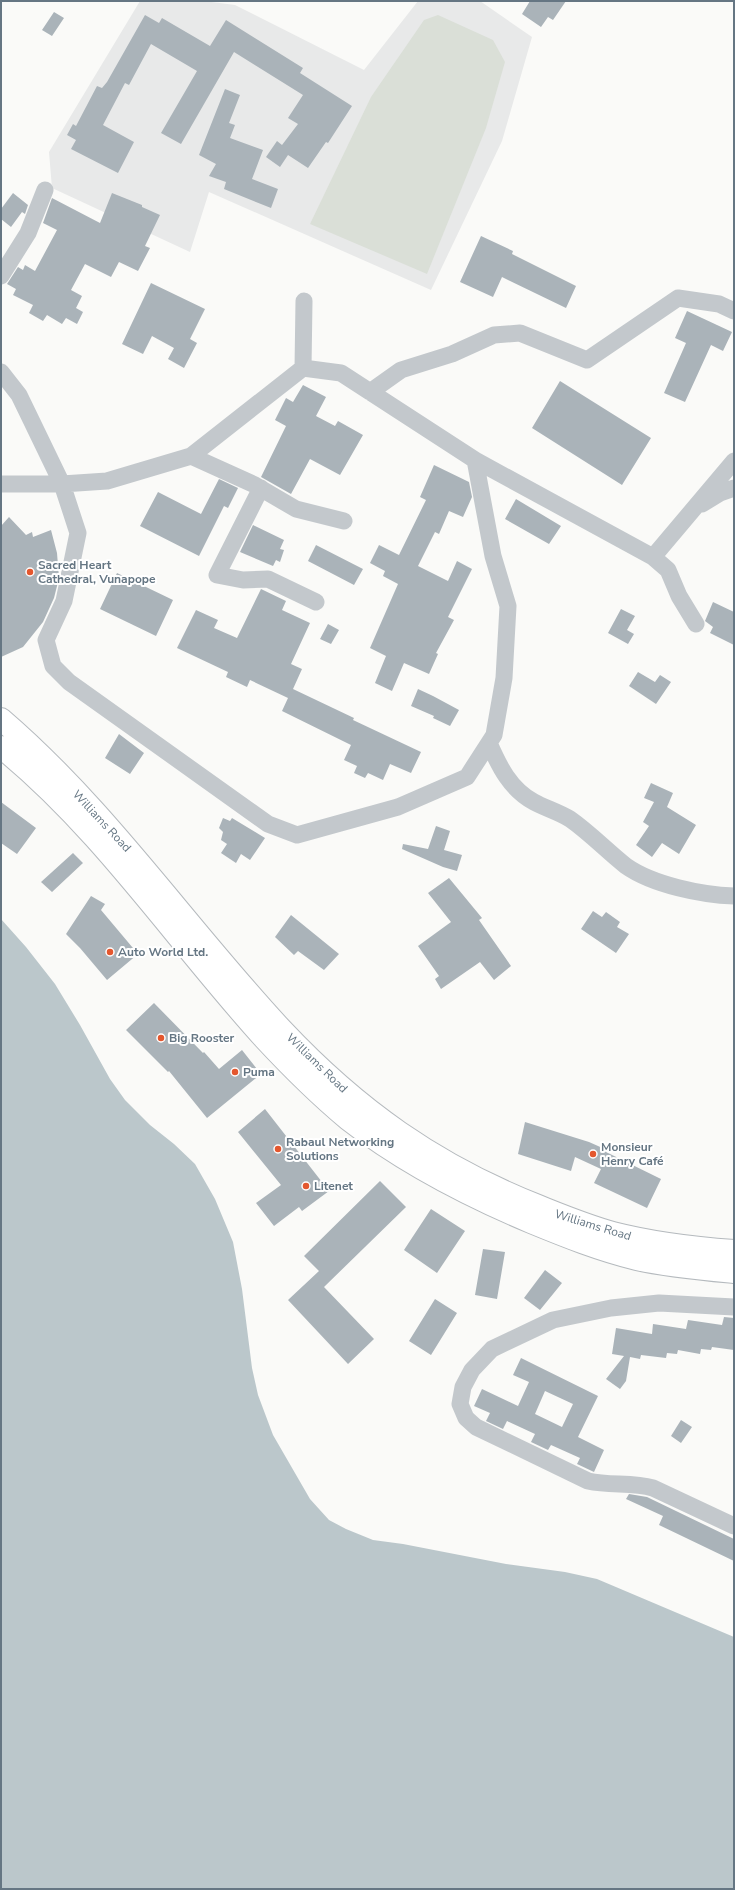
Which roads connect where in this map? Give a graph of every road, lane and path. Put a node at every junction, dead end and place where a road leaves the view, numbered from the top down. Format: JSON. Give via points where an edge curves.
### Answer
{"nodes":[{"id":1,"x":45,"y":190,"type":"dead end"},
{"id":2,"x":1,"y":276,"type":"edge"},
{"id":3,"x":304,"y":301,"type":"dead end"},
{"id":4,"x":734,"y":310,"type":"edge"},
{"id":5,"x":303,"y":368,"type":"junction"},
{"id":6,"x":1,"y":372,"type":"edge"},
{"id":7,"x":370,"y":392,"type":"junction"},
{"id":8,"x":191,"y":456,"type":"junction"},
{"id":9,"x":475,"y":460,"type":"junction"},
{"id":10,"x":734,"y":460,"type":"edge"},
{"id":11,"x":1,"y":484,"type":"edge"},
{"id":12,"x":62,"y":484,"type":"junction"},
{"id":13,"x":261,"y":488,"type":"junction"},
{"id":14,"x":734,"y":488,"type":"edge"},
{"id":15,"x":694,"y":508,"type":"junction"},
{"id":16,"x":344,"y":521,"type":"dead end"},
{"id":17,"x":653,"y":557,"type":"junction"},
{"id":18,"x":316,"y":602,"type":"dead end"},
{"id":19,"x":696,"y":624,"type":"dead end"},
{"id":20,"x":1,"y":719,"type":"edge"},
{"id":21,"x":488,"y":743,"type":"junction"},
{"id":22,"x":1,"y":747,"type":"edge"},
{"id":23,"x":734,"y":896,"type":"edge"},
{"id":24,"x":734,"y":1251,"type":"edge"},
{"id":25,"x":734,"y":1272,"type":"edge"},
{"id":26,"x":734,"y":1307,"type":"edge"},
{"id":27,"x":734,"y":1526,"type":"edge"}],
"edges":[{"from":1,"to":2,"type":"street","via":[[28,233]]},
{"from":3,"to":5,"type":"street"},
{"from":4,"to":7,"type":"street","via":[[719,304],[678,298],[587,360],[520,332],[494,335],[452,354],[401,370]]},
{"from":5,"to":7,"type":"street","via":[[341,374]]},
{"from":5,"to":8,"type":"street"},
{"from":6,"to":12,"type":"street","via":[[19,395]]},
{"from":7,"to":9,"type":"street"},
{"from":8,"to":12,"type":"street","via":[[107,481]]},
{"from":8,"to":13,"type":"street"},
{"from":9,"to":17,"type":"street"},
{"from":9,"to":21,"type":"street","via":[[493,556],[508,606],[504,678],[494,735]]},
{"from":10,"to":15,"type":"street"},
{"from":11,"to":12,"type":"street"},
{"from":12,"to":21,"type":"street","via":[[78,533],[64,601],[46,640],[53,666],[69,682],[268,824],[297,835],[398,807],[467,777]]},
{"from":13,"to":16,"type":"street","via":[[296,509]]},
{"from":13,"to":18,"type":"street","via":[[217,575],[243,580],[268,579]]},
{"from":14,"to":15,"type":"street"},
{"from":15,"to":17,"type":"street"},
{"from":17,"to":19,"type":"street","via":[[668,570],[679,596]]},
{"from":20,"to":24,"type":"main road","name":"Williams Road","via":[[27,741],[128,848],[282,1029],[350,1096],[396,1131],[435,1156],[500,1191],[577,1222],[640,1239]]},
{"from":21,"to":23,"type":"street","via":[[502,772],[514,787],[532,801],[569,819],[627,866],[665,884],[720,896]]},
{"from":22,"to":25,"type":"main road","name":"Williams Road","via":[[51,791],[115,860],[264,1037],[318,1092],[381,1143],[428,1172],[487,1203],[569,1238],[638,1259]]},
{"from":26,"to":27,"type":"street","via":[[659,1303],[611,1308],[552,1320],[492,1348],[472,1370],[460,1394],[460,1404],[466,1418],[476,1427],[581,1478],[599,1484],[639,1484],[653,1488]]}]}
